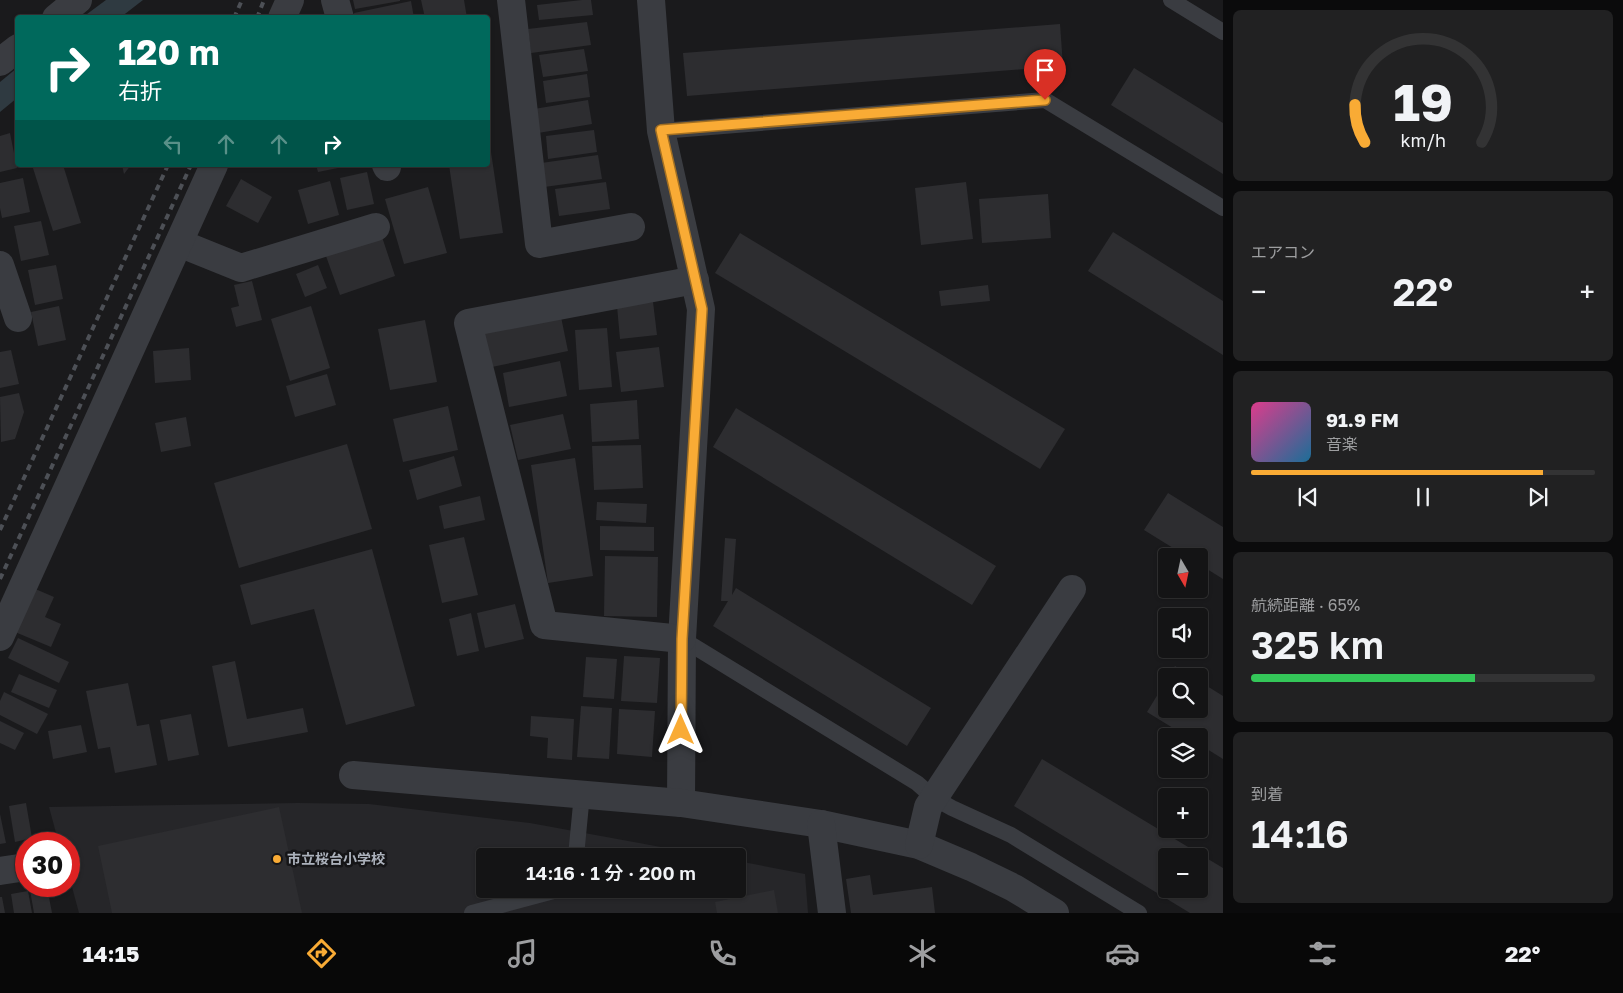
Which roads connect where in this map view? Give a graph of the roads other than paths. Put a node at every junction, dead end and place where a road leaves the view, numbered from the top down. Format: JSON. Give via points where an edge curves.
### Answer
{"nodes":[{"id":1,"x":290,"y":0,"type":"edge"},
{"id":2,"x":335,"y":0,"type":"edge"},
{"id":3,"x":511,"y":0,"type":"edge"},
{"id":4,"x":651,"y":0,"type":"edge"},
{"id":5,"x":1171,"y":0,"type":"edge"},
{"id":6,"x":283,"y":15,"type":"edge"},
{"id":7,"x":339,"y":15,"type":"edge"},
{"id":8,"x":1223,"y":32,"type":"edge"},
{"id":9,"x":15,"y":50,"type":"edge"},
{"id":10,"x":0,"y":62,"type":"edge"},
{"id":11,"x":661,"y":130,"type":"junction"},
{"id":12,"x":213,"y":167,"type":"edge"},
{"id":13,"x":1223,"y":208,"type":"edge"},
{"id":14,"x":376,"y":227,"type":"dead end"},
{"id":15,"x":631,"y":227,"type":"dead end"},
{"id":16,"x":179,"y":243,"type":"junction"},
{"id":17,"x":0,"y":264,"type":"edge"},
{"id":18,"x":695,"y":280,"type":"junction"},
{"id":19,"x":18,"y":318,"type":"dead end"},
{"id":20,"x":1072,"y":589,"type":"dead end"},
{"id":21,"x":0,"y":637,"type":"edge"},
{"id":22,"x":682,"y":639,"type":"junction"},
{"id":23,"x":353,"y":775,"type":"dead end"},
{"id":24,"x":582,"y":794,"type":"junction"},
{"id":25,"x":934,"y":798,"type":"junction"},
{"id":26,"x":681,"y":803,"type":"junction"},
{"id":27,"x":821,"y":824,"type":"junction"},
{"id":28,"x":919,"y":844,"type":"junction"},
{"id":29,"x":577,"y":848,"type":"edge"},
{"id":30,"x":15,"y":869,"type":"edge"},
{"id":31,"x":0,"y":871,"type":"edge"},
{"id":32,"x":528,"y":898,"type":"edge"},
{"id":33,"x":472,"y":913,"type":"edge"},
{"id":34,"x":832,"y":913,"type":"edge"},
{"id":35,"x":1054,"y":913,"type":"edge"},
{"id":36,"x":1139,"y":913,"type":"edge"}],
"edges":[{"from":1,"to":6,"type":"street"},
{"from":2,"to":7,"type":"street"},
{"from":3,"to":15,"type":"street","via":[[539,244]]},
{"from":4,"to":11,"type":"street"},
{"from":5,"to":8,"type":"lane"},
{"from":9,"to":10,"type":"street"},
{"from":11,"to":13,"type":"lane","via":[[1045,100]]},
{"from":11,"to":18,"type":"street"},
{"from":12,"to":16,"type":"street"},
{"from":14,"to":16,"type":"street","via":[[241,268]]},
{"from":16,"to":21,"type":"street"},
{"from":17,"to":19,"type":"street"},
{"from":18,"to":22,"type":"street","via":[[702,309]]},
{"from":18,"to":22,"type":"street","via":[[468,323],[544,625]]},
{"from":20,"to":25,"type":"street"},
{"from":22,"to":25,"type":"lane","via":[[918,782]]},
{"from":22,"to":26,"type":"street"},
{"from":23,"to":24,"type":"street"},
{"from":24,"to":26,"type":"street"},
{"from":24,"to":29,"type":"lane"},
{"from":25,"to":28,"type":"street","via":[[928,808]]},
{"from":25,"to":36,"type":"lane","via":[[1011,834]]},
{"from":26,"to":27,"type":"street"},
{"from":27,"to":28,"type":"street"},
{"from":27,"to":34,"type":"street"},
{"from":28,"to":35,"type":"street","via":[[1014,888]]},
{"from":30,"to":31,"type":"street"},
{"from":32,"to":33,"type":"lane"}]}
